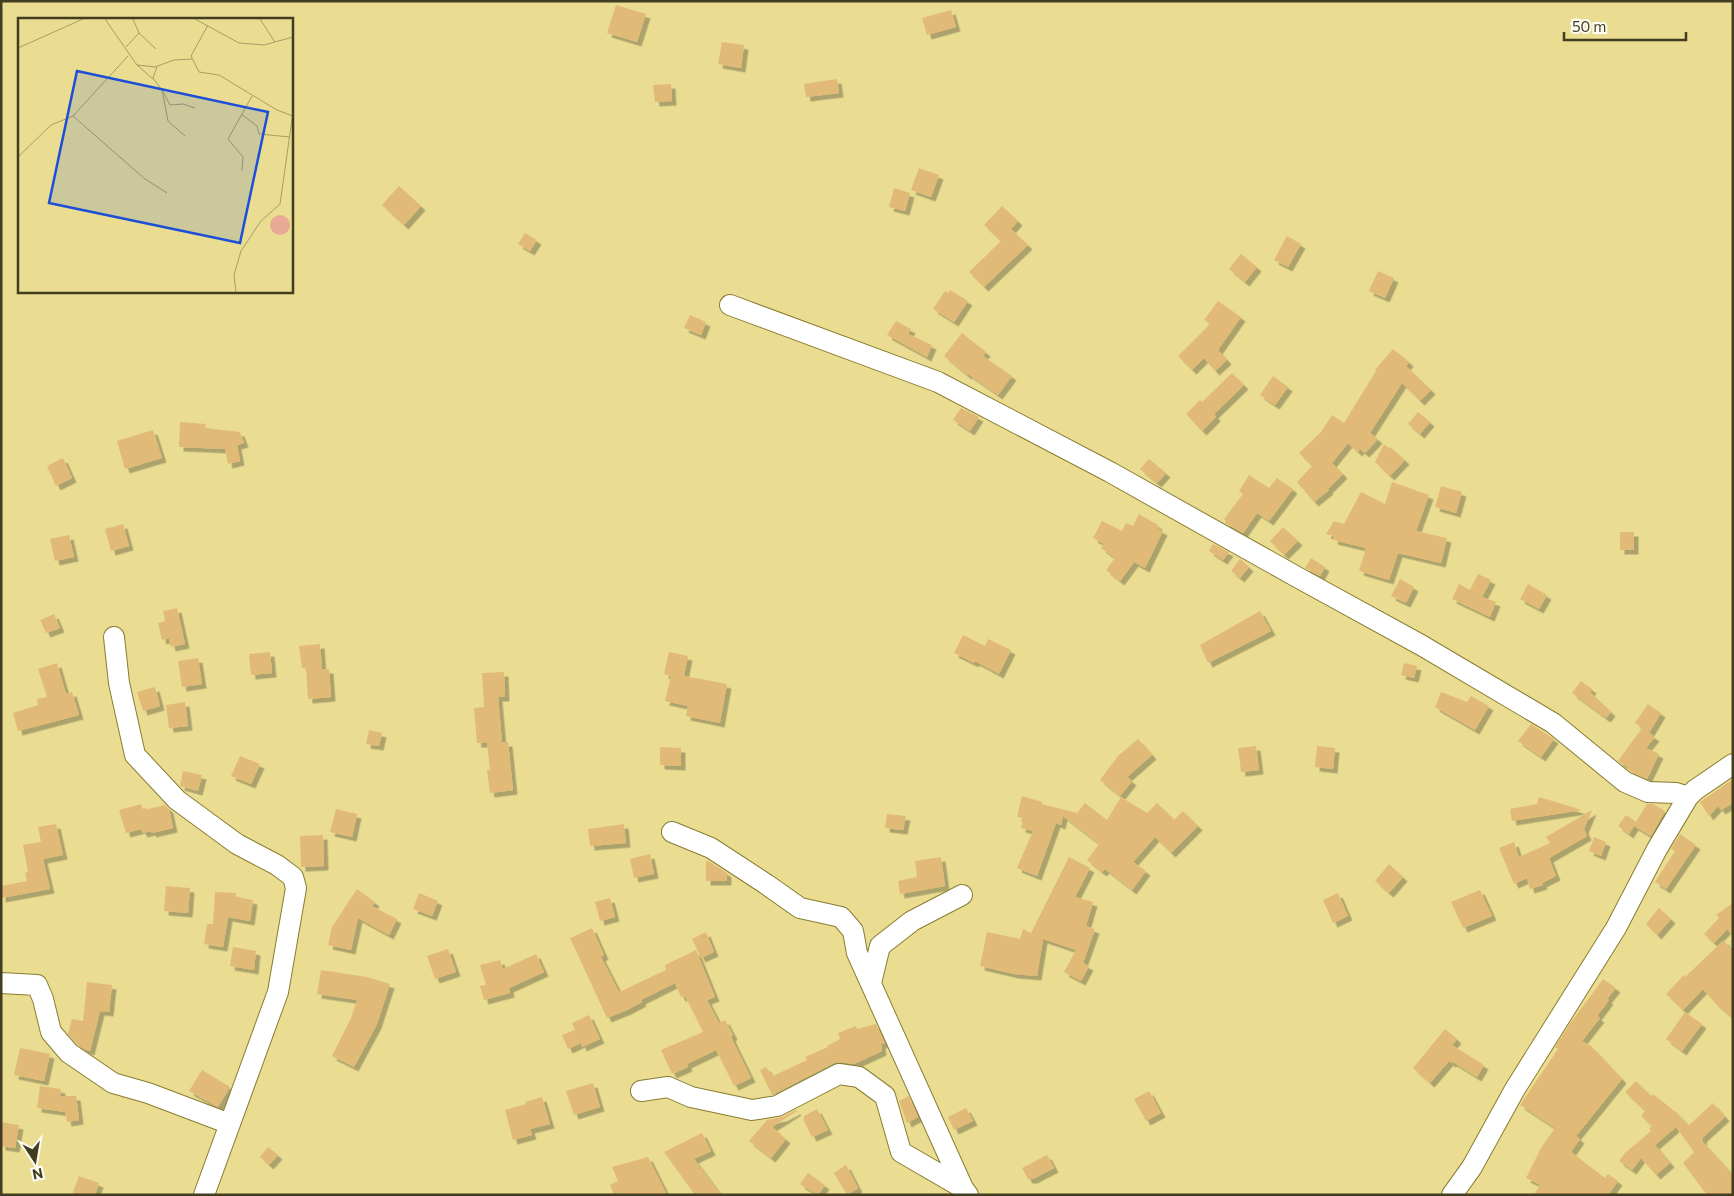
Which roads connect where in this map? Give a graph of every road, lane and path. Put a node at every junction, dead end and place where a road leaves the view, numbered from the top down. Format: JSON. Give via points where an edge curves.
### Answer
{"nodes":[{"id":1,"x":730,"y":305,"type":"dead end"},
{"id":2,"x":114,"y":637,"type":"dead end"},
{"id":3,"x":1733,"y":764,"type":"edge"},
{"id":4,"x":1688,"y":797,"type":"junction"},
{"id":5,"x":672,"y":832,"type":"dead end"},
{"id":6,"x":962,"y":895,"type":"dead end"},
{"id":7,"x":1,"y":983,"type":"edge"},
{"id":8,"x":871,"y":983,"type":"junction"},
{"id":9,"x":641,"y":1091,"type":"dead end"},
{"id":10,"x":230,"y":1124,"type":"junction"},
{"id":11,"x":965,"y":1191,"type":"edge"},
{"id":12,"x":204,"y":1195,"type":"edge"},
{"id":13,"x":1452,"y":1195,"type":"edge"}],
"edges":[{"from":1,"to":4,"type":"street","via":[[938,382],[1110,472],[1421,644],[1553,723],[1626,782],[1648,792]]},
{"from":2,"to":10,"type":"street","via":[[119,683],[135,755],[177,800],[237,844],[293,876],[296,888],[278,992]]},
{"from":3,"to":4,"type":"street"},
{"from":4,"to":13,"type":"street","via":[[1616,928]]},
{"from":5,"to":8,"type":"street","via":[[711,848],[800,908],[841,917],[853,931],[857,953]]},
{"from":6,"to":8,"type":"street","via":[[912,921],[880,946]]},
{"from":7,"to":10,"type":"street","via":[[37,985],[51,1032],[69,1053],[113,1083]]},
{"from":8,"to":11,"type":"street"},
{"from":9,"to":11,"type":"street","via":[[668,1087],[752,1110],[777,1106],[840,1074],[859,1078],[885,1096],[901,1152]]},
{"from":10,"to":12,"type":"street"}]}
